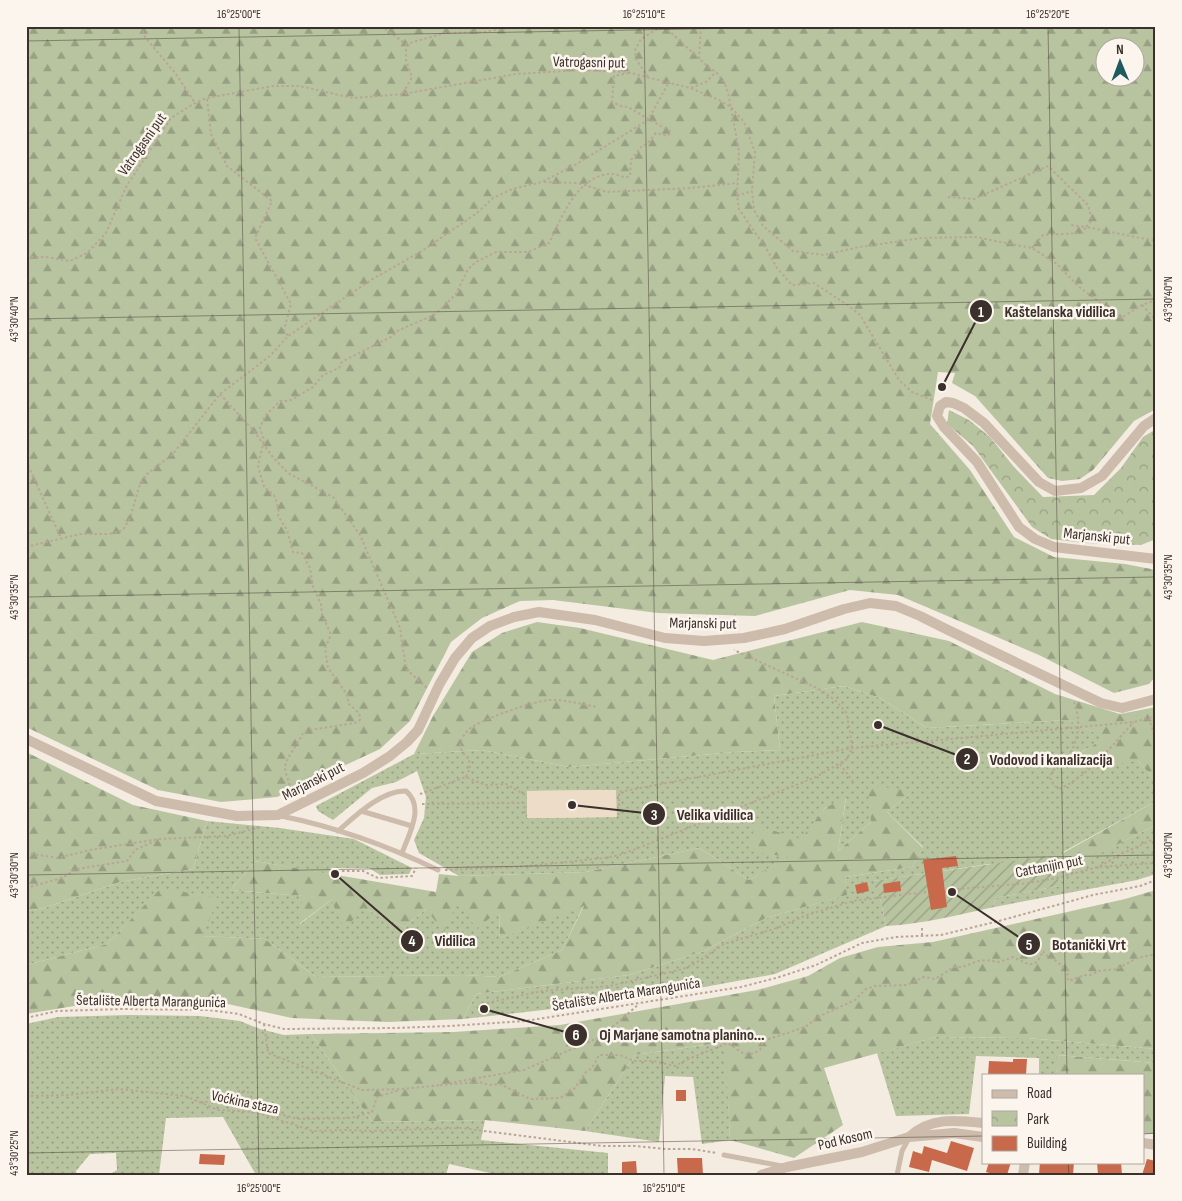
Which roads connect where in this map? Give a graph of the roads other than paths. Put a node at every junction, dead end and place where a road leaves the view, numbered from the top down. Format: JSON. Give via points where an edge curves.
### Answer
{"nodes":[{"id":1,"x":1156,"y":418,"type":"edge"},
{"id":2,"x":1156,"y":559,"type":"edge"},
{"id":3,"x":1156,"y":699,"type":"edge"},
{"id":4,"x":26,"y":739,"type":"edge"},
{"id":5,"x":361,"y":811,"type":"junction"},
{"id":6,"x":278,"y":815,"type":"junction"},
{"id":7,"x":412,"y":826,"type":"junction"},
{"id":8,"x":338,"y":831,"type":"junction"},
{"id":9,"x":402,"y":853,"type":"junction"},
{"id":10,"x":438,"y":870,"type":"road end"},
{"id":11,"x":982,"y":1123,"type":"edge"},
{"id":12,"x":909,"y":1137,"type":"junction"},
{"id":13,"x":982,"y":1137,"type":"edge"},
{"id":14,"x":724,"y":1155,"type":"road end"},
{"id":15,"x":787,"y":1167,"type":"junction"},
{"id":16,"x":761,"y":1175,"type":"edge"},
{"id":17,"x":897,"y":1175,"type":"edge"}],
"edges":[{"from":1,"to":2,"type":"street","name":"Marjanski put","via":[[1144,426],[1102,476],[1081,488],[1054,491],[1039,482],[984,423],[964,408],[946,402],[940,406],[938,416],[944,427],[977,462],[1019,526],[1035,539],[1054,547]]},
{"from":3,"to":6,"type":"street","name":"Marjanski put","via":[[1122,708],[1101,702],[896,606],[870,603],[785,629],[744,638],[704,641],[665,638],[595,620],[539,612],[490,626],[472,638],[455,658],[418,730],[390,756]]},
{"from":4,"to":6,"type":"street","name":"Marjanski put","via":[[156,802],[236,816]]},
{"from":5,"to":7,"type":"lane"},
{"from":5,"to":7,"type":"lane","via":[[383,797],[406,791],[414,804]]},
{"from":5,"to":8,"type":"lane"},
{"from":6,"to":8,"type":"lane","name":"Marjanski put"},
{"from":7,"to":9,"type":"lane"},
{"from":8,"to":9,"type":"lane","name":"Marjanski put"},
{"from":9,"to":10,"type":"lane","name":"Marjanski put"},
{"from":11,"to":12,"type":"street","name":"Pod Kosom","via":[[958,1120],[936,1123],[918,1129]]},
{"from":12,"to":13,"type":"street","name":"Pod Kosom","via":[[954,1133]]},
{"from":12,"to":15,"type":"street","name":"Pod Kosom","via":[[862,1152]]},
{"from":12,"to":17,"type":"lane"},
{"from":14,"to":15,"type":"lane","name":"Pod Kosom"},
{"from":15,"to":16,"type":"street","name":"Pod Kosom"}]}
